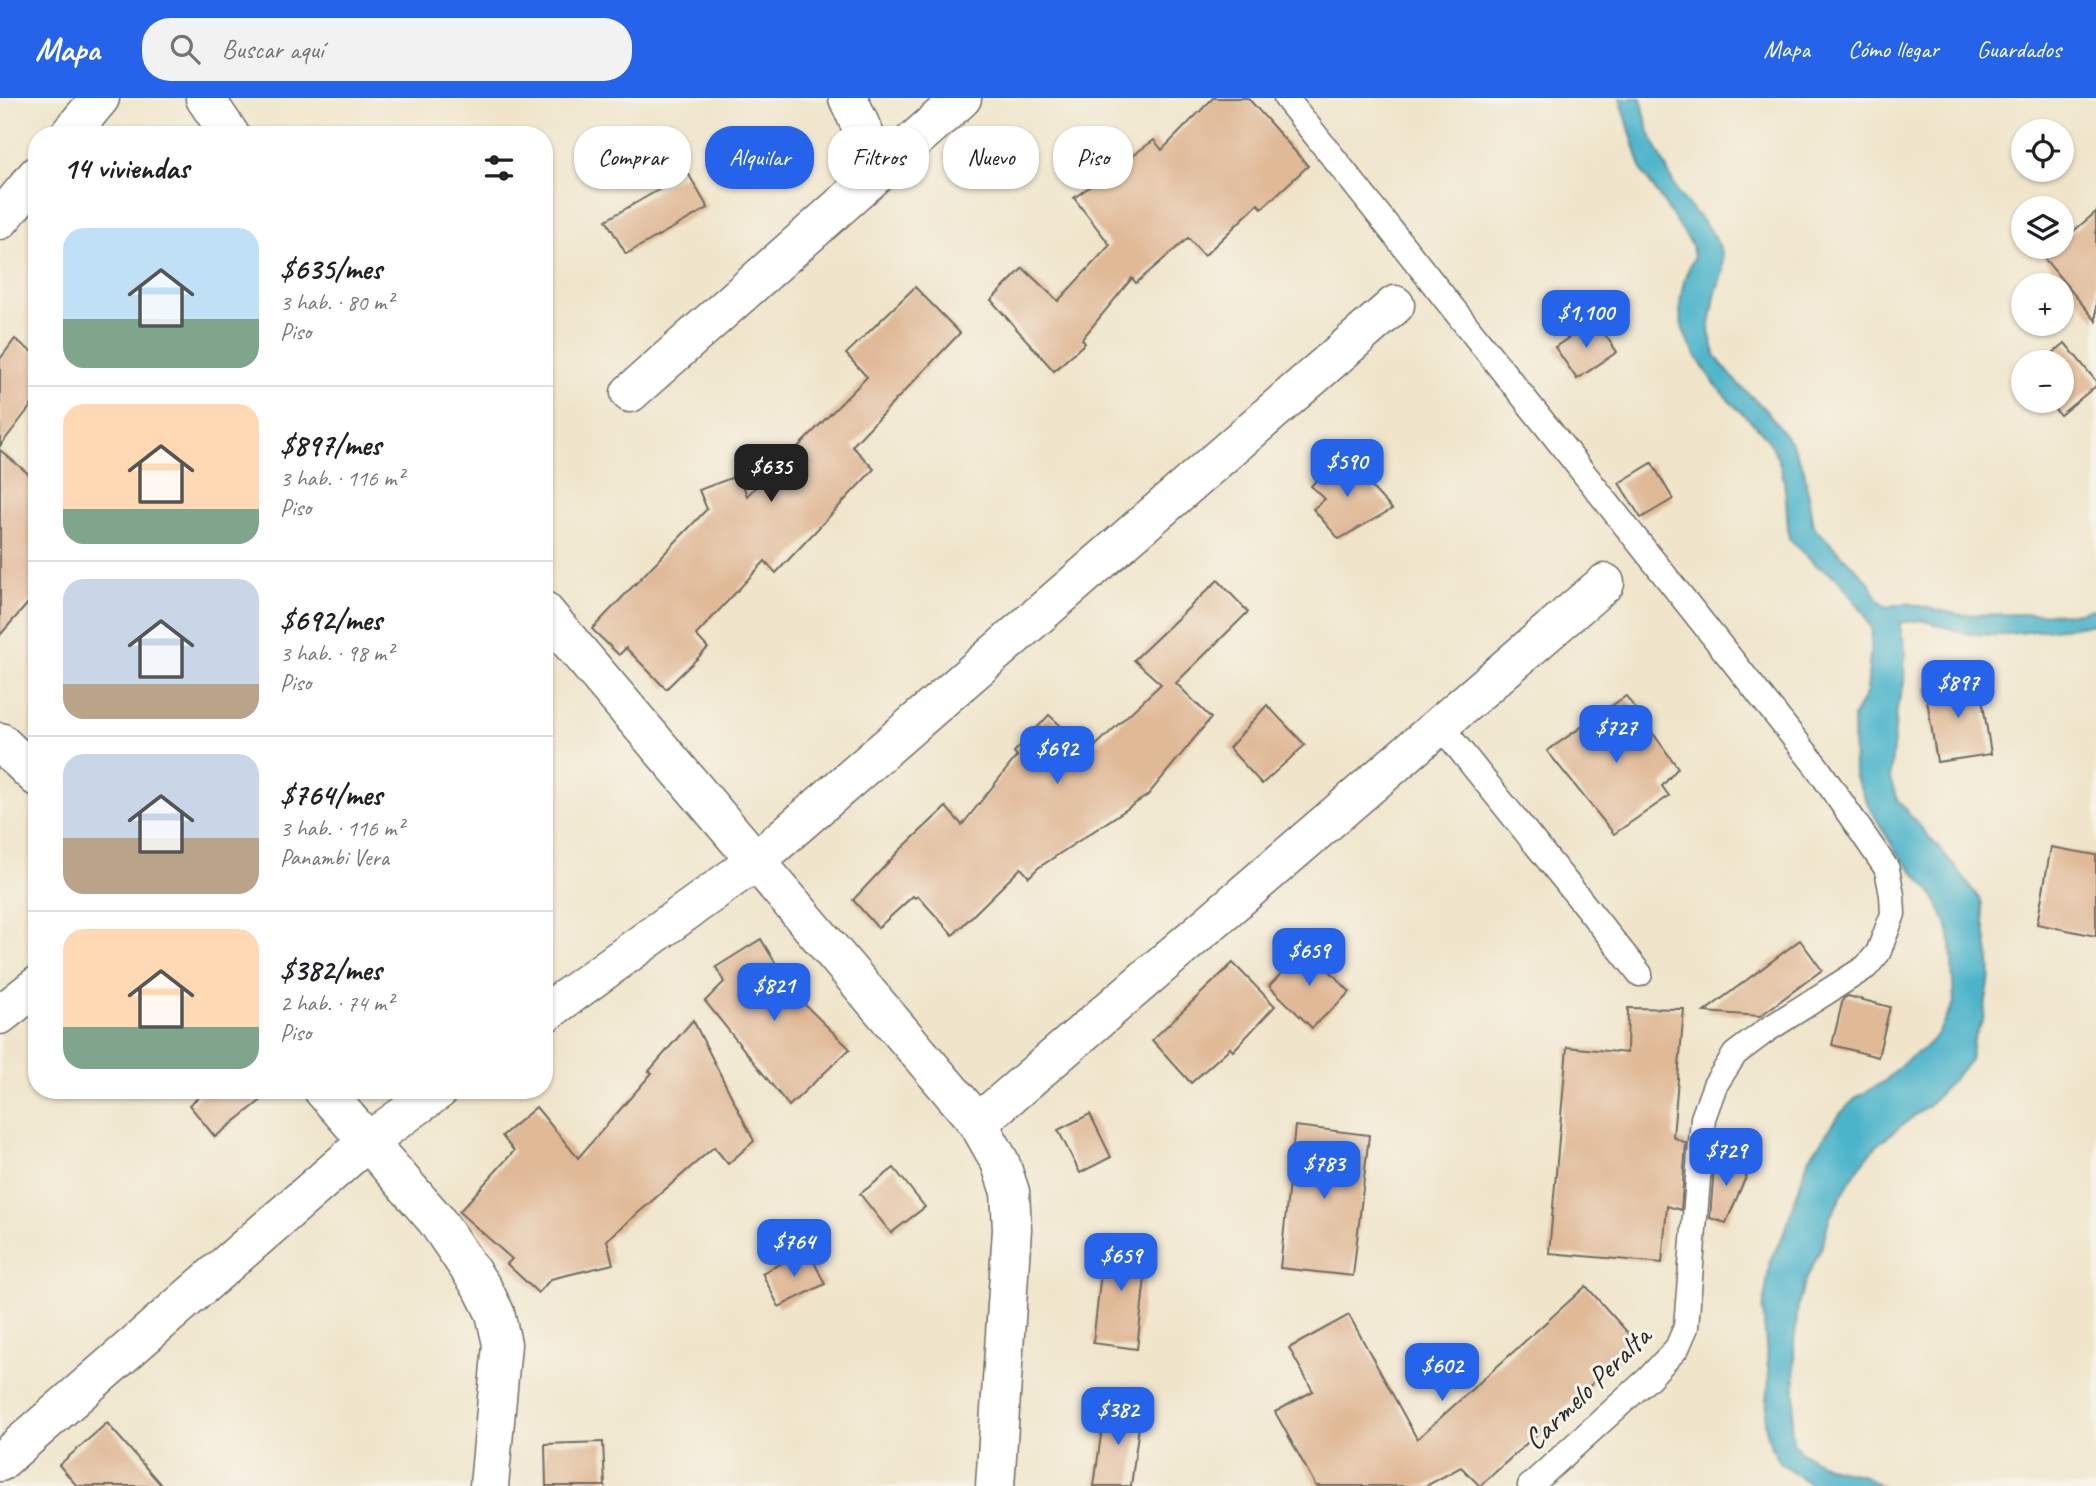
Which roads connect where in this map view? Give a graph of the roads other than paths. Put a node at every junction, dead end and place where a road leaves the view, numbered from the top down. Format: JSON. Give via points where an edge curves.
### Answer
{"nodes":[{"id":1,"x":100,"y":98,"type":"edge"},
{"id":2,"x":205,"y":98,"type":"edge"},
{"id":3,"x":848,"y":98,"type":"edge"},
{"id":4,"x":962,"y":98,"type":"edge"},
{"id":5,"x":1286,"y":98,"type":"edge"},
{"id":6,"x":77,"y":126,"type":"edge"},
{"id":7,"x":224,"y":126,"type":"edge"},
{"id":8,"x":861,"y":126,"type":"edge"},
{"id":9,"x":929,"y":128,"type":"edge"},
{"id":10,"x":28,"y":186,"type":"edge"},
{"id":11,"x":861,"y":189,"type":"edge"},
{"id":12,"x":0,"y":219,"type":"edge"},
{"id":13,"x":1395,"y":305,"type":"dead end"},
{"id":14,"x":630,"y":393,"type":"dead end"},
{"id":15,"x":1605,"y":583,"type":"dead end"},
{"id":16,"x":553,"y":622,"type":"edge"},
{"id":17,"x":1440,"y":725,"type":"junction"},
{"id":18,"x":0,"y":742,"type":"edge"},
{"id":19,"x":28,"y":768,"type":"edge"},
{"id":20,"x":756,"y":861,"type":"junction"},
{"id":21,"x":1640,"y":974,"type":"dead end"},
{"id":22,"x":28,"y":993,"type":"edge"},
{"id":23,"x":553,"y":1008,"type":"edge"},
{"id":24,"x":0,"y":1015,"type":"edge"},
{"id":25,"x":331,"y":1099,"type":"edge"},
{"id":26,"x":427,"y":1099,"type":"edge"},
{"id":27,"x":978,"y":1123,"type":"junction"},
{"id":28,"x":367,"y":1142,"type":"junction"},
{"id":29,"x":0,"y":1462,"type":"edge"},
{"id":30,"x":490,"y":1471,"type":"edge"},
{"id":31,"x":995,"y":1486,"type":"edge"},
{"id":32,"x":1530,"y":1486,"type":"edge"}],
"edges":[{"from":1,"to":6,"type":"street"},
{"from":2,"to":7,"type":"street"},
{"from":3,"to":8,"type":"street"},
{"from":4,"to":9,"type":"street"},
{"from":5,"to":32,"type":"lane","name":"Carmelo Peralta","via":[[1817,767],[1887,869],[1892,895],[1893,914],[1878,953],[1866,968],[1735,1054],[1715,1085],[1703,1118],[1686,1327],[1677,1348]]},
{"from":10,"to":12,"type":"street"},
{"from":11,"to":14,"type":"street"},
{"from":13,"to":20,"type":"street"},
{"from":15,"to":17,"type":"street"},
{"from":16,"to":20,"type":"street"},
{"from":17,"to":21,"type":"lane"},
{"from":17,"to":27,"type":"street"},
{"from":18,"to":19,"type":"street"},
{"from":20,"to":23,"type":"street"},
{"from":20,"to":27,"type":"street"},
{"from":22,"to":24,"type":"street"},
{"from":25,"to":28,"type":"street"},
{"from":26,"to":28,"type":"street"},
{"from":27,"to":31,"type":"street","via":[[1000,1162],[1010,1192],[1012,1229]]},
{"from":28,"to":29,"type":"street"},
{"from":28,"to":30,"type":"street","via":[[436,1220],[484,1289],[495,1313],[502,1344]]}]}
